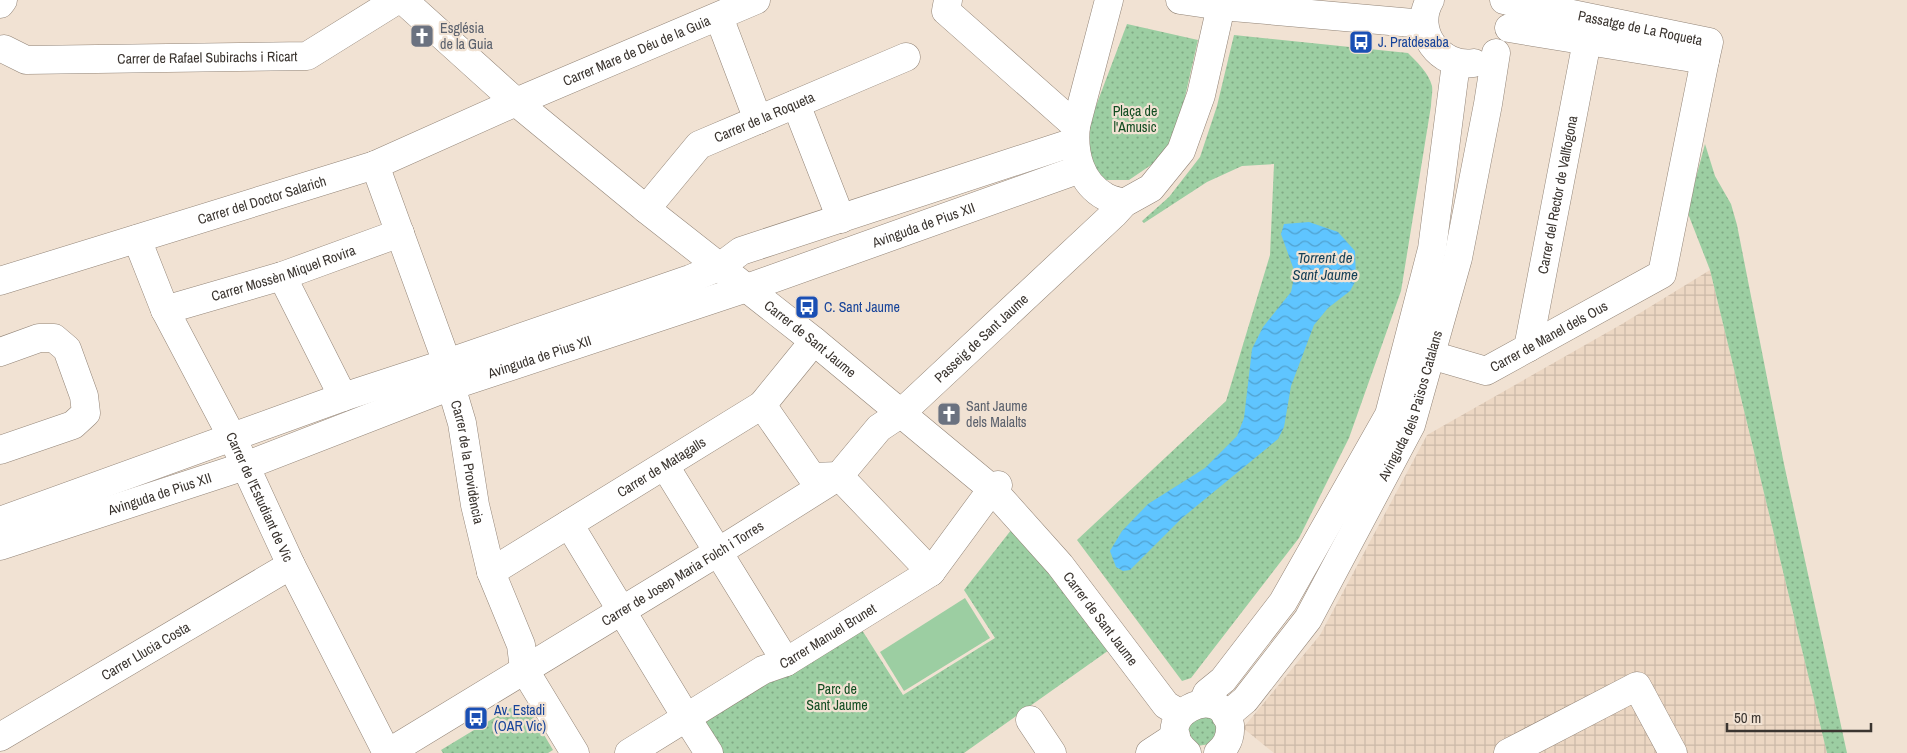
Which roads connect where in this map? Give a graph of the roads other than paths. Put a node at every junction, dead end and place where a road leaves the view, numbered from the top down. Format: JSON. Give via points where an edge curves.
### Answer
{"nodes":[{"id":1,"x":3,"y":0,"type":"edge"},
{"id":2,"x":397,"y":0,"type":"edge"},
{"id":3,"x":403,"y":0,"type":"edge"},
{"id":4,"x":756,"y":0,"type":"edge"},
{"id":5,"x":948,"y":0,"type":"edge"},
{"id":6,"x":1109,"y":0,"type":"edge"},
{"id":7,"x":1504,"y":0,"type":"edge"},
{"id":8,"x":1198,"y":2,"type":"edge"},
{"id":9,"x":0,"y":4,"type":"edge"},
{"id":10,"x":1427,"y":12,"type":"edge"},
{"id":11,"x":720,"y":17,"type":"junction"},
{"id":12,"x":1592,"y":20,"type":"edge"},
{"id":13,"x":1509,"y":28,"type":"junction"},
{"id":14,"x":1,"y":44,"type":"edge"},
{"id":15,"x":1496,"y":53,"type":"junction"},
{"id":16,"x":906,"y":58,"type":"dead end"},
{"id":17,"x":1456,"y":63,"type":"junction"},
{"id":18,"x":516,"y":102,"type":"junction"},
{"id":19,"x":796,"y":104,"type":"junction"},
{"id":20,"x":758,"y":120,"type":"junction"},
{"id":21,"x":1075,"y":134,"type":"junction"},
{"id":22,"x":375,"y":165,"type":"junction"},
{"id":23,"x":1080,"y":169,"type":"junction"},
{"id":24,"x":1124,"y":203,"type":"junction"},
{"id":25,"x":646,"y":209,"type":"junction"},
{"id":26,"x":841,"y":219,"type":"junction"},
{"id":27,"x":400,"y":233,"type":"junction"},
{"id":28,"x":137,"y":239,"type":"junction"},
{"id":29,"x":720,"y":266,"type":"junction"},
{"id":30,"x":1662,"y":274,"type":"joint"},
{"id":31,"x":282,"y":276,"type":"junction"},
{"id":32,"x":0,"y":281,"type":"edge"},
{"id":33,"x":747,"y":288,"type":"junction"},
{"id":34,"x":165,"y":310,"type":"junction"},
{"id":35,"x":814,"y":341,"type":"junction"},
{"id":36,"x":1528,"y":348,"type":"junction"},
{"id":37,"x":0,"y":352,"type":"edge"},
{"id":38,"x":1431,"y":354,"type":"junction"},
{"id":39,"x":449,"y":375,"type":"junction"},
{"id":40,"x":344,"y":397,"type":"junction"},
{"id":41,"x":762,"y":405,"type":"junction"},
{"id":42,"x":900,"y":414,"type":"junction"},
{"id":43,"x":232,"y":437,"type":"junction"},
{"id":44,"x":0,"y":450,"type":"edge"},
{"id":45,"x":245,"y":466,"type":"junction"},
{"id":46,"x":665,"y":466,"type":"junction"},
{"id":47,"x":839,"y":476,"type":"junction"},
{"id":48,"x":995,"y":487,"type":"junction"},
{"id":49,"x":0,"y":520,"type":"edge"},
{"id":50,"x":568,"y":524,"type":"junction"},
{"id":51,"x":0,"y":546,"type":"edge"},
{"id":52,"x":718,"y":552,"type":"junction"},
{"id":53,"x":292,"y":565,"type":"junction"},
{"id":54,"x":491,"y":572,"type":"junction"},
{"id":55,"x":931,"y":572,"type":"junction"},
{"id":56,"x":621,"y":610,"type":"junction"},
{"id":57,"x":786,"y":662,"type":"junction"},
{"id":58,"x":524,"y":669,"type":"junction"},
{"id":59,"x":686,"y":717,"type":"junction"},
{"id":60,"x":1030,"y":720,"type":"dead end"},
{"id":61,"x":1195,"y":724,"type":"edge"},
{"id":62,"x":0,"y":737,"type":"edge"},
{"id":63,"x":0,"y":745,"type":"edge"},
{"id":64,"x":1227,"y":750,"type":"edge"},
{"id":65,"x":4,"y":753,"type":"edge"},
{"id":66,"x":388,"y":753,"type":"edge"},
{"id":67,"x":575,"y":753,"type":"edge"},
{"id":68,"x":628,"y":753,"type":"edge"},
{"id":69,"x":709,"y":753,"type":"edge"},
{"id":70,"x":1052,"y":753,"type":"edge"},
{"id":71,"x":1150,"y":753,"type":"edge"},
{"id":72,"x":1508,"y":753,"type":"edge"},
{"id":73,"x":1673,"y":753,"type":"edge"}],
"edges":[{"from":1,"to":9,"type":"street"},
{"from":2,"to":14,"type":"street","name":"Carrer de Rafael Subirachs i Ricart","via":[[307,56],[26,60]]},
{"from":3,"to":18,"type":"street","name":"Carrer de Sant Jaume"},
{"from":4,"to":11,"type":"street","name":"Carrer Mare de Déu de la Guia"},
{"from":5,"to":21,"type":"street","via":[[946,11]]},
{"from":6,"to":21,"type":"street"},
{"from":7,"to":12,"type":"street","name":"Passatge de La Roqueta"},
{"from":7,"to":13,"type":"street","via":[[1509,13]]},
{"from":8,"to":10,"type":"street"},
{"from":8,"to":24,"type":"street","via":[[1201,96],[1181,151],[1151,188]]},
{"from":10,"to":17,"type":"street","via":[[1427,37],[1434,49]]},
{"from":11,"to":18,"type":"street","name":"Carrer Mare de Déu de la Guia"},
{"from":11,"to":20,"type":"street"},
{"from":12,"to":13,"type":"street","name":"Passatge de La Roqueta"},
{"from":12,"to":30,"type":"street","name":"Passatge de La Roqueta","via":[[1705,60]]},
{"from":12,"to":36,"type":"street","name":"Carrer del Rector de Vallfogona"},
{"from":13,"to":15,"type":"street","name":"Avinguda dels Països Catalans"},
{"from":15,"to":17,"type":"street","via":[[1477,62]]},
{"from":15,"to":38,"type":"street","name":"Avinguda dels Països Catalans","via":[[1458,258]]},
{"from":16,"to":19,"type":"street","name":"Carrer de la Roqueta"},
{"from":17,"to":61,"type":"street","name":"Avinguda dels Països Catalans","via":[[1432,249],[1389,415],[1283,602],[1223,680],[1207,693]]},
{"from":18,"to":22,"type":"street","name":"Carrer del Doctor Salarich"},
{"from":18,"to":25,"type":"street","name":"Carrer de Sant Jaume"},
{"from":19,"to":20,"type":"street","name":"Carrer de la Roqueta"},
{"from":19,"to":26,"type":"street"},
{"from":20,"to":25,"type":"street","name":"Carrer de la Roqueta","via":[[699,145]]},
{"from":21,"to":23,"type":"street"},
{"from":21,"to":26,"type":"street","name":"Avinguda de Pius XII"},
{"from":22,"to":27,"type":"street","name":"Carrer de la Providència"},
{"from":22,"to":28,"type":"street","name":"Carrer del Doctor Salarich"},
{"from":23,"to":24,"type":"street","via":[[1092,187],[1106,197]]},
{"from":23,"to":33,"type":"street","name":"Avinguda de Pius XII"},
{"from":24,"to":42,"type":"street","name":"Passeig de Sant Jaume"},
{"from":25,"to":29,"type":"street","name":"Carrer de Sant Jaume"},
{"from":26,"to":29,"type":"street","name":"Avinguda de Pius XII","via":[[741,251]]},
{"from":27,"to":31,"type":"street","name":"Carrer Mossèn Miquel Rovira"},
{"from":27,"to":39,"type":"street","name":"Carrer de la Providència"},
{"from":28,"to":32,"type":"street","name":"Carrer del Doctor Salarich"},
{"from":28,"to":34,"type":"street","name":"Carrer de l'Estudiant de Vic"},
{"from":29,"to":33,"type":"street","name":"Carrer de Sant Jaume"},
{"from":29,"to":39,"type":"street","name":"Avinguda de Pius XII"},
{"from":30,"to":36,"type":"street","name":"Carrer de Manel dels Ous"},
{"from":31,"to":34,"type":"street","name":"Carrer Mossèn Miquel Rovira"},
{"from":31,"to":40,"type":"street"},
{"from":33,"to":35,"type":"street","name":"Carrer de Sant Jaume"},
{"from":33,"to":39,"type":"street","name":"Avinguda de Pius XII"},
{"from":34,"to":43,"type":"street","name":"Carrer de l'Estudiant de Vic"},
{"from":35,"to":41,"type":"street","name":"Carrer de Matagalls"},
{"from":35,"to":42,"type":"street","name":"Carrer de Sant Jaume"},
{"from":36,"to":38,"type":"street","name":"Carrer de Manel dels Ous","via":[[1486,371]]},
{"from":37,"to":44,"type":"street","via":[[39,338],[54,338],[67,349],[84,396],[86,414],[73,425]]},
{"from":38,"to":61,"type":"street","name":"Avinguda dels Països Catalans","via":[[1412,425],[1308,619],[1245,700]]},
{"from":39,"to":40,"type":"street","name":"Avinguda de Pius XII"},
{"from":39,"to":45,"type":"street","name":"Avinguda de Pius XII"},
{"from":39,"to":54,"type":"street","name":"Carrer de la Providència","via":[[462,423],[475,505]]},
{"from":40,"to":43,"type":"street","name":"Avinguda de Pius XII"},
{"from":41,"to":46,"type":"street","name":"Carrer de Matagalls"},
{"from":41,"to":47,"type":"street","via":[[812,477]]},
{"from":42,"to":47,"type":"street","name":"Passeig de Sant Jaume","via":[[878,428]]},
{"from":42,"to":48,"type":"street","name":"Carrer de Sant Jaume"},
{"from":43,"to":45,"type":"street","name":"Carrer de l'Estudiant de Vic"},
{"from":43,"to":49,"type":"street","name":"Avinguda de Pius XII"},
{"from":45,"to":51,"type":"street","name":"Avinguda de Pius XII"},
{"from":45,"to":53,"type":"street","name":"Carrer de l'Estudiant de Vic"},
{"from":46,"to":50,"type":"street","name":"Carrer de Matagalls"},
{"from":46,"to":52,"type":"street"},
{"from":47,"to":52,"type":"street","name":"Carrer de Josep Maria Folch i Torres"},
{"from":47,"to":55,"type":"street"},
{"from":48,"to":55,"type":"street","name":"Carrer Manuel Brunet"},
{"from":48,"to":61,"type":"street","name":"Carrer de Sant Jaume","via":[[1060,565],[1166,706]]},
{"from":50,"to":54,"type":"street","name":"Carrer de Matagalls"},
{"from":50,"to":56,"type":"street"},
{"from":52,"to":56,"type":"street","name":"Carrer de Josep Maria Folch i Torres"},
{"from":52,"to":57,"type":"street"},
{"from":53,"to":62,"type":"street","name":"Carrer Llucia Costa"},
{"from":53,"to":66,"type":"street","name":"Carrer de l'Estudiant de Vic"},
{"from":54,"to":58,"type":"street","name":"Carrer de la Providència","via":[[521,645]]},
{"from":55,"to":57,"type":"street","name":"Carrer Manuel Brunet"},
{"from":56,"to":58,"type":"street","name":"Carrer de Josep Maria Folch i Torres"},
{"from":56,"to":59,"type":"street"},
{"from":57,"to":59,"type":"street","name":"Carrer Manuel Brunet","via":[[763,670]]},
{"from":58,"to":66,"type":"street","name":"Carrer de Josep Maria Folch i Torres"},
{"from":58,"to":67,"type":"street","name":"Carrer de la Providència"},
{"from":59,"to":68,"type":"street","name":"Carrer Manuel Brunet"},
{"from":59,"to":69,"type":"street"},
{"from":60,"to":70,"type":"street"},
{"from":61,"to":64,"type":"street","via":[[1230,727]]},
{"from":61,"to":71,"type":"street"},
{"from":63,"to":65,"type":"street"},
{"from":72,"to":73,"type":"street","via":[[1637,686]]}]}
